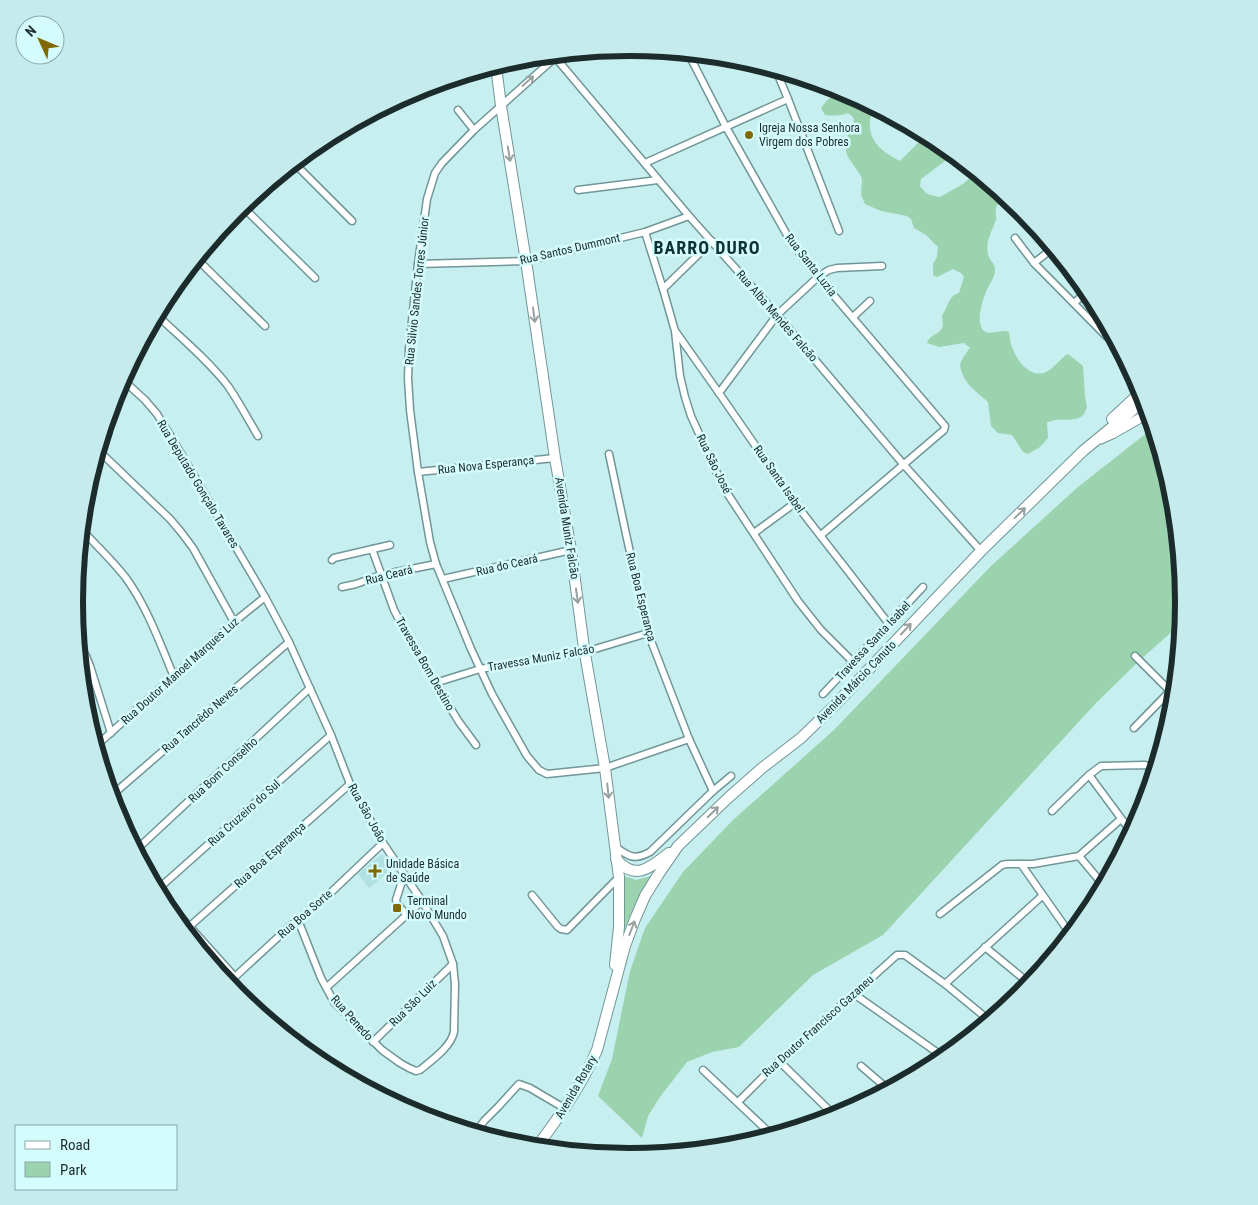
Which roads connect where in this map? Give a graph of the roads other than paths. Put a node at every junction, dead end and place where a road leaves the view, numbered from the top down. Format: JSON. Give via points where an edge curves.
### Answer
{"nodes":[{"id":1,"x":692,"y":60,"type":"edge"},
{"id":2,"x":560,"y":61,"type":"edge"},
{"id":3,"x":549,"y":63,"type":"edge"},
{"id":4,"x":497,"y":73,"type":"edge"},
{"id":5,"x":779,"y":78,"type":"edge"},
{"id":6,"x":788,"y":99,"type":"junction"},
{"id":7,"x":501,"y":106,"type":"junction"},
{"id":8,"x":458,"y":110,"type":"dead end"},
{"id":9,"x":726,"y":127,"type":"junction"},
{"id":10,"x":474,"y":130,"type":"junction"},
{"id":11,"x":645,"y":163,"type":"junction"},
{"id":12,"x":298,"y":167,"type":"edge"},
{"id":13,"x":658,"y":180,"type":"junction"},
{"id":14,"x":578,"y":190,"type":"dead end"},
{"id":15,"x":248,"y":212,"type":"edge"},
{"id":16,"x":689,"y":216,"type":"junction"},
{"id":17,"x":352,"y":221,"type":"dead end"},
{"id":18,"x":839,"y":231,"type":"dead end"},
{"id":19,"x":645,"y":232,"type":"junction"},
{"id":20,"x":1015,"y":238,"type":"dead end"},
{"id":21,"x":712,"y":241,"type":"junction"},
{"id":22,"x":1048,"y":252,"type":"edge"},
{"id":23,"x":526,"y":261,"type":"junction"},
{"id":24,"x":201,"y":263,"type":"edge"},
{"id":25,"x":1034,"y":263,"type":"junction"},
{"id":26,"x":418,"y":264,"type":"junction"},
{"id":27,"x":882,"y":266,"type":"dead end"},
{"id":28,"x":818,"y":277,"type":"junction"},
{"id":29,"x":315,"y":278,"type":"dead end"},
{"id":30,"x":664,"y":289,"type":"junction"},
{"id":31,"x":1081,"y":297,"type":"edge"},
{"id":32,"x":870,"y":301,"type":"dead end"},
{"id":33,"x":1074,"y":303,"type":"junction"},
{"id":34,"x":777,"y":315,"type":"junction"},
{"id":35,"x":853,"y":316,"type":"junction"},
{"id":36,"x":162,"y":320,"type":"edge"},
{"id":37,"x":265,"y":326,"type":"dead end"},
{"id":38,"x":1102,"y":328,"type":"edge"},
{"id":39,"x":675,"y":331,"type":"junction"},
{"id":40,"x":128,"y":384,"type":"edge"},
{"id":41,"x":719,"y":393,"type":"junction"},
{"id":42,"x":1135,"y":397,"type":"edge"},
{"id":43,"x":1138,"y":405,"type":"edge"},
{"id":44,"x":1142,"y":417,"type":"edge"},
{"id":45,"x":258,"y":436,"type":"dead end"},
{"id":46,"x":1094,"y":442,"type":"junction"},
{"id":47,"x":1083,"y":451,"type":"junction"},
{"id":48,"x":609,"y":454,"type":"dead end"},
{"id":49,"x":103,"y":455,"type":"edge"},
{"id":50,"x":555,"y":458,"type":"junction"},
{"id":51,"x":904,"y":465,"type":"junction"},
{"id":52,"x":418,"y":472,"type":"junction"},
{"id":53,"x":795,"y":504,"type":"junction"},
{"id":54,"x":754,"y":533,"type":"junction"},
{"id":55,"x":87,"y":535,"type":"edge"},
{"id":56,"x":821,"y":535,"type":"junction"},
{"id":57,"x":390,"y":545,"type":"dead end"},
{"id":58,"x":372,"y":549,"type":"junction"},
{"id":59,"x":571,"y":550,"type":"junction"},
{"id":60,"x":980,"y":551,"type":"junction"},
{"id":61,"x":332,"y":560,"type":"dead end"},
{"id":62,"x":436,"y":564,"type":"junction"},
{"id":63,"x":381,"y":575,"type":"junction"},
{"id":64,"x":443,"y":580,"type":"junction"},
{"id":65,"x":342,"y":587,"type":"dead end"},
{"id":66,"x":923,"y":588,"type":"dead end"},
{"id":67,"x":265,"y":597,"type":"junction"},
{"id":68,"x":234,"y":622,"type":"junction"},
{"id":69,"x":889,"y":624,"type":"junction"},
{"id":70,"x":648,"y":633,"type":"junction"},
{"id":71,"x":289,"y":642,"type":"junction"},
{"id":72,"x":585,"y":652,"type":"junction"},
{"id":73,"x":85,"y":655,"type":"edge"},
{"id":74,"x":1135,"y":656,"type":"dead end"},
{"id":75,"x":853,"y":662,"type":"junction"},
{"id":76,"x":480,"y":669,"type":"junction"},
{"id":77,"x":174,"y":676,"type":"junction"},
{"id":78,"x":435,"y":683,"type":"junction"},
{"id":79,"x":310,"y":688,"type":"junction"},
{"id":80,"x":1168,"y":689,"type":"edge"},
{"id":81,"x":823,"y":694,"type":"dead end"},
{"id":82,"x":1167,"y":698,"type":"edge"},
{"id":83,"x":1134,"y":728,"type":"dead end"},
{"id":84,"x":111,"y":733,"type":"junction"},
{"id":85,"x":331,"y":735,"type":"junction"},
{"id":86,"x":689,"y":739,"type":"junction"},
{"id":87,"x":101,"y":742,"type":"edge"},
{"id":88,"x":476,"y":745,"type":"dead end"},
{"id":89,"x":1149,"y":767,"type":"edge"},
{"id":90,"x":605,"y":768,"type":"junction"},
{"id":91,"x":1089,"y":775,"type":"junction"},
{"id":92,"x":731,"y":776,"type":"dead end"},
{"id":93,"x":350,"y":784,"type":"junction"},
{"id":94,"x":116,"y":790,"type":"edge"},
{"id":95,"x":713,"y":791,"type":"junction"},
{"id":96,"x":1052,"y":811,"type":"dead end"},
{"id":97,"x":1122,"y":819,"type":"junction"},
{"id":98,"x":1127,"y":826,"type":"edge"},
{"id":99,"x":383,"y":843,"type":"junction"},
{"id":100,"x":614,"y":846,"type":"junction"},
{"id":101,"x":678,"y":846,"type":"junction"},
{"id":102,"x":140,"y":847,"type":"edge"},
{"id":103,"x":1079,"y":856,"type":"junction"},
{"id":104,"x":616,"y":859,"type":"junction"},
{"id":105,"x":1021,"y":864,"type":"junction"},
{"id":106,"x":404,"y":875,"type":"junction"},
{"id":107,"x":619,"y":877,"type":"junction"},
{"id":108,"x":1099,"y":880,"type":"edge"},
{"id":109,"x":161,"y":884,"type":"edge"},
{"id":110,"x":532,"y":895,"type":"dead end"},
{"id":111,"x":1042,"y":896,"type":"junction"},
{"id":112,"x":422,"y":901,"type":"junction"},
{"id":113,"x":940,"y":914,"type":"dead end"},
{"id":114,"x":407,"y":915,"type":"junction"},
{"id":115,"x":298,"y":920,"type":"junction"},
{"id":116,"x":188,"y":923,"type":"edge"},
{"id":117,"x":190,"y":926,"type":"junction"},
{"id":118,"x":1066,"y":929,"type":"edge"},
{"id":119,"x":985,"y":947,"type":"junction"},
{"id":120,"x":453,"y":964,"type":"junction"},
{"id":121,"x":235,"y":977,"type":"joint"},
{"id":122,"x":1024,"y":979,"type":"edge"},
{"id":123,"x":946,"y":984,"type":"junction"},
{"id":124,"x":327,"y":987,"type":"junction"},
{"id":125,"x":612,"y":991,"type":"junction"},
{"id":126,"x":854,"y":994,"type":"junction"},
{"id":127,"x":985,"y":1017,"type":"edge"},
{"id":128,"x":374,"y":1042,"type":"junction"},
{"id":129,"x":938,"y":1053,"type":"edge"},
{"id":130,"x":779,"y":1061,"type":"junction"},
{"id":131,"x":861,"y":1066,"type":"dead end"},
{"id":132,"x":703,"y":1070,"type":"dead end"},
{"id":133,"x":416,"y":1071,"type":"joint"},
{"id":134,"x":884,"y":1085,"type":"edge"},
{"id":135,"x":738,"y":1102,"type":"junction"},
{"id":136,"x":564,"y":1108,"type":"junction"},
{"id":137,"x":829,"y":1110,"type":"edge"},
{"id":138,"x":479,"y":1128,"type":"edge"},
{"id":139,"x":767,"y":1131,"type":"edge"},
{"id":140,"x":541,"y":1141,"type":"edge"}],
"edges":[{"from":1,"to":9,"type":"street","name":"Rua Santa Luzia"},
{"from":2,"to":11,"type":"street","name":"Rua Alba Mendes Falcão"},
{"from":7,"to":3,"type":"street","name":"Rua Silvio Sandes Torres Júnior","one_way":true},
{"from":4,"to":7,"type":"main road","name":"Avenida Muniz Falcão"},
{"from":5,"to":6,"type":"street"},
{"from":6,"to":9,"type":"street"},
{"from":6,"to":18,"type":"street"},
{"from":7,"to":10,"type":"street","name":"Rua Silvio Sandes Torres Júnior"},
{"from":7,"to":23,"type":"main road","name":"Avenida Muniz Falcão","one_way":true},
{"from":8,"to":10,"type":"street"},
{"from":9,"to":11,"type":"street"},
{"from":9,"to":28,"type":"street","name":"Rua Santa Luzia","via":[[791,242]]},
{"from":10,"to":26,"type":"street","name":"Rua Silvio Sandes Torres Júnior","via":[[435,173],[427,199]]},
{"from":11,"to":13,"type":"street","name":"Rua Alba Mendes Falcão"},
{"from":12,"to":17,"type":"street"},
{"from":13,"to":14,"type":"street"},
{"from":13,"to":16,"type":"street","name":"Rua Alba Mendes Falcão"},
{"from":15,"to":29,"type":"street"},
{"from":16,"to":19,"type":"street","name":"Rua Santos Dummont"},
{"from":16,"to":21,"type":"street","name":"Rua Alba Mendes Falcão"},
{"from":19,"to":23,"type":"street","name":"Rua Santos Dummont"},
{"from":19,"to":30,"type":"street","name":"Rua São José"},
{"from":20,"to":25,"type":"street"},
{"from":21,"to":30,"type":"street"},
{"from":21,"to":34,"type":"street","name":"Rua Alba Mendes Falcão"},
{"from":22,"to":25,"type":"street"},
{"from":23,"to":26,"type":"street","name":"Rua Santos Dummont"},
{"from":23,"to":50,"type":"main road","name":"Avenida Muniz Falcão","one_way":true},
{"from":24,"to":37,"type":"street"},
{"from":25,"to":33,"type":"street"},
{"from":26,"to":52,"type":"street","name":"Rua Silvio Sandes Torres Júnior","via":[[408,378]]},
{"from":27,"to":28,"type":"street","via":[[837,268]]},
{"from":28,"to":34,"type":"street"},
{"from":28,"to":35,"type":"street","name":"Rua Santa Luzia"},
{"from":30,"to":39,"type":"street","name":"Rua São José"},
{"from":31,"to":33,"type":"street"},
{"from":32,"to":35,"type":"street"},
{"from":33,"to":38,"type":"street"},
{"from":34,"to":41,"type":"street"},
{"from":34,"to":51,"type":"street","name":"Rua Alba Mendes Falcão"},
{"from":35,"to":51,"type":"street","name":"Rua Santa Luzia","via":[[945,426]]},
{"from":36,"to":45,"type":"street","via":[[228,386]]},
{"from":39,"to":41,"type":"street","name":"Rua Santa Isabel"},
{"from":39,"to":54,"type":"street","name":"Rua São José","via":[[680,376],[691,416],[727,493]]},
{"from":40,"to":67,"type":"street","name":"Rua Deputado Gonçalo Tavares","via":[[161,421]]},
{"from":41,"to":53,"type":"street","name":"Rua Santa Isabel"},
{"from":42,"to":47,"type":"main road"},
{"from":43,"to":46,"type":"main road","name":"Avenida Márcio Canuto"},
{"from":44,"to":46,"type":"main road"},
{"from":46,"to":47,"type":"main road","name":"Avenida Márcio Canuto"},
{"from":60,"to":47,"type":"main road","name":"Avenida Márcio Canuto","one_way":true},
{"from":48,"to":70,"type":"street","name":"Rua Boa Esperança"},
{"from":49,"to":68,"type":"street","via":[[182,532]]},
{"from":50,"to":52,"type":"street","name":"Rua Nova Esperança","via":[[459,471]]},
{"from":50,"to":59,"type":"main road","name":"Avenida Muniz Falcão"},
{"from":51,"to":56,"type":"street"},
{"from":51,"to":60,"type":"street","name":"Rua Alba Mendes Falcão"},
{"from":52,"to":62,"type":"street","name":"Rua Silvio Sandes Torres Júnior"},
{"from":53,"to":54,"type":"street"},
{"from":53,"to":56,"type":"street","name":"Rua Santa Isabel"},
{"from":54,"to":75,"type":"street","name":"Rua São José","via":[[806,612]]},
{"from":55,"to":77,"type":"street","via":[[136,593]]},
{"from":56,"to":69,"type":"street","name":"Rua Santa Isabel"},
{"from":57,"to":58,"type":"street"},
{"from":58,"to":61,"type":"street"},
{"from":58,"to":63,"type":"street","name":"Travessa Bom Destino"},
{"from":59,"to":64,"type":"street","name":"Rua do Ceará"},
{"from":59,"to":72,"type":"main road","name":"Avenida Muniz Falcão","one_way":true},
{"from":101,"to":60,"type":"main road","name":"Avenida Márcio Canuto","one_way":true,"via":[[834,706]]},
{"from":62,"to":63,"type":"street","name":"Rua Ceará"},
{"from":62,"to":64,"type":"street","name":"Rua Silvio Sandes Torres Júnior"},
{"from":63,"to":65,"type":"street","name":"Rua Ceará"},
{"from":63,"to":78,"type":"street","name":"Travessa Bom Destino","via":[[394,610]]},
{"from":64,"to":76,"type":"street","name":"Rua Silvio Sandes Torres Júnior"},
{"from":66,"to":69,"type":"street","name":"Travessa Santa Isabel"},
{"from":67,"to":68,"type":"street","name":"Rua Doutor Manoel Marques Luz"},
{"from":67,"to":71,"type":"street","name":"Rua São João"},
{"from":68,"to":77,"type":"street","name":"Rua Doutor Manoel Marques Luz"},
{"from":69,"to":75,"type":"street","name":"Travessa Santa Isabel"},
{"from":70,"to":72,"type":"street","name":"Travessa Muniz Falcão"},
{"from":70,"to":86,"type":"street","name":"Rua Boa Esperança"},
{"from":71,"to":79,"type":"street","name":"Rua São João"},
{"from":71,"to":94,"type":"street","name":"Rua Tancrêdo Neves"},
{"from":72,"to":76,"type":"street","name":"Travessa Muniz Falcão"},
{"from":72,"to":90,"type":"main road","name":"Avenida Muniz Falcão"},
{"from":73,"to":84,"type":"street"},
{"from":74,"to":80,"type":"street"},
{"from":75,"to":81,"type":"street","name":"Travessa Santa Isabel"},
{"from":76,"to":78,"type":"street","name":"Travessa Muniz Falcão"},
{"from":76,"to":90,"type":"street","name":"Rua Silvio Sandes Torres Júnior","via":[[522,748],[539,770],[547,774]]},
{"from":77,"to":84,"type":"street","name":"Rua Doutor Manoel Marques Luz"},
{"from":78,"to":88,"type":"street","name":"Travessa Bom Destino"},
{"from":79,"to":85,"type":"street","name":"Rua São João"},
{"from":79,"to":102,"type":"street","name":"Rua Bom Conselho"},
{"from":82,"to":83,"type":"street"},
{"from":84,"to":87,"type":"street","name":"Rua Doutor Manoel Marques Luz"},
{"from":85,"to":93,"type":"street","name":"Rua São João"},
{"from":85,"to":109,"type":"street","name":"Rua Cruzeiro do Sul"},
{"from":86,"to":90,"type":"street","name":"Rua Silvio Sandes Torres Júnior"},
{"from":86,"to":95,"type":"street","name":"Rua Boa Esperança"},
{"from":89,"to":91,"type":"street","via":[[1108,765]]},
{"from":90,"to":100,"type":"main road","name":"Avenida Muniz Falcão","one_way":true},
{"from":91,"to":96,"type":"street"},
{"from":91,"to":97,"type":"street"},
{"from":92,"to":95,"type":"street"},
{"from":93,"to":99,"type":"street","name":"Rua São João"},
{"from":93,"to":117,"type":"street","name":"Rua Boa Esperança"},
{"from":95,"to":100,"type":"street","via":[[644,856],[629,856]]},
{"from":97,"to":98,"type":"street"},
{"from":97,"to":103,"type":"street"},
{"from":99,"to":106,"type":"street","name":"Rua São João"},
{"from":99,"to":115,"type":"street","name":"Rua Boa Sorte"},
{"from":100,"to":104,"type":"main road","name":"Avenida Muniz Falcão"},
{"from":101,"to":104,"type":"main road","via":[[649,868],[635,872]]},
{"from":125,"to":101,"type":"main road","name":"Avenida Márcio Canuto","one_way":true,"via":[[645,896]]},
{"from":103,"to":105,"type":"street"},
{"from":103,"to":108,"type":"street"},
{"from":104,"to":107,"type":"main road","name":"Avenida Muniz Falcão"},
{"from":105,"to":111,"type":"street"},
{"from":105,"to":113,"type":"street","via":[[1006,864],[998,868]]},
{"from":106,"to":112,"type":"street","name":"Rua São João"},
{"from":106,"to":114,"type":"street","via":[[396,900]]},
{"from":107,"to":110,"type":"street","via":[[567,930],[561,930]]},
{"from":107,"to":125,"type":"main road","name":"Avenida Muniz Falcão","via":[[619,927]]},
{"from":111,"to":118,"type":"street"},
{"from":111,"to":119,"type":"street"},
{"from":112,"to":114,"type":"street"},
{"from":112,"to":120,"type":"street","name":"Rua São João","via":[[443,936]]},
{"from":114,"to":124,"type":"street"},
{"from":115,"to":121,"type":"street","name":"Rua Boa Sorte"},
{"from":115,"to":124,"type":"street","name":"Rua Penedo"},
{"from":116,"to":117,"type":"street"},
{"from":117,"to":121,"type":"street"},
{"from":119,"to":122,"type":"street"},
{"from":119,"to":123,"type":"street"},
{"from":120,"to":128,"type":"street","name":"Rua São Luiz"},
{"from":120,"to":133,"type":"street","name":"Rua São João","via":[[453,1036],[434,1058]]},
{"from":123,"to":126,"type":"street","name":"Rua Doutor Francisco Gazaneu","via":[[901,954]]},
{"from":123,"to":127,"type":"street"},
{"from":124,"to":128,"type":"street","name":"Rua Penedo","via":[[334,1002]]},
{"from":125,"to":136,"type":"main road","name":"Avenida Rotary","via":[[597,1050]]},
{"from":126,"to":129,"type":"street"},
{"from":126,"to":130,"type":"street","name":"Rua Doutor Francisco Gazaneu"},
{"from":128,"to":133,"type":"street","name":"Rua Penedo","via":[[400,1063]]},
{"from":130,"to":135,"type":"street","name":"Rua Doutor Francisco Gazaneu"},
{"from":130,"to":137,"type":"street"},
{"from":131,"to":134,"type":"street"},
{"from":132,"to":135,"type":"street"},
{"from":135,"to":139,"type":"street"},
{"from":136,"to":138,"type":"street","via":[[519,1084]]},
{"from":136,"to":140,"type":"main road","name":"Avenida Rotary"}]}
